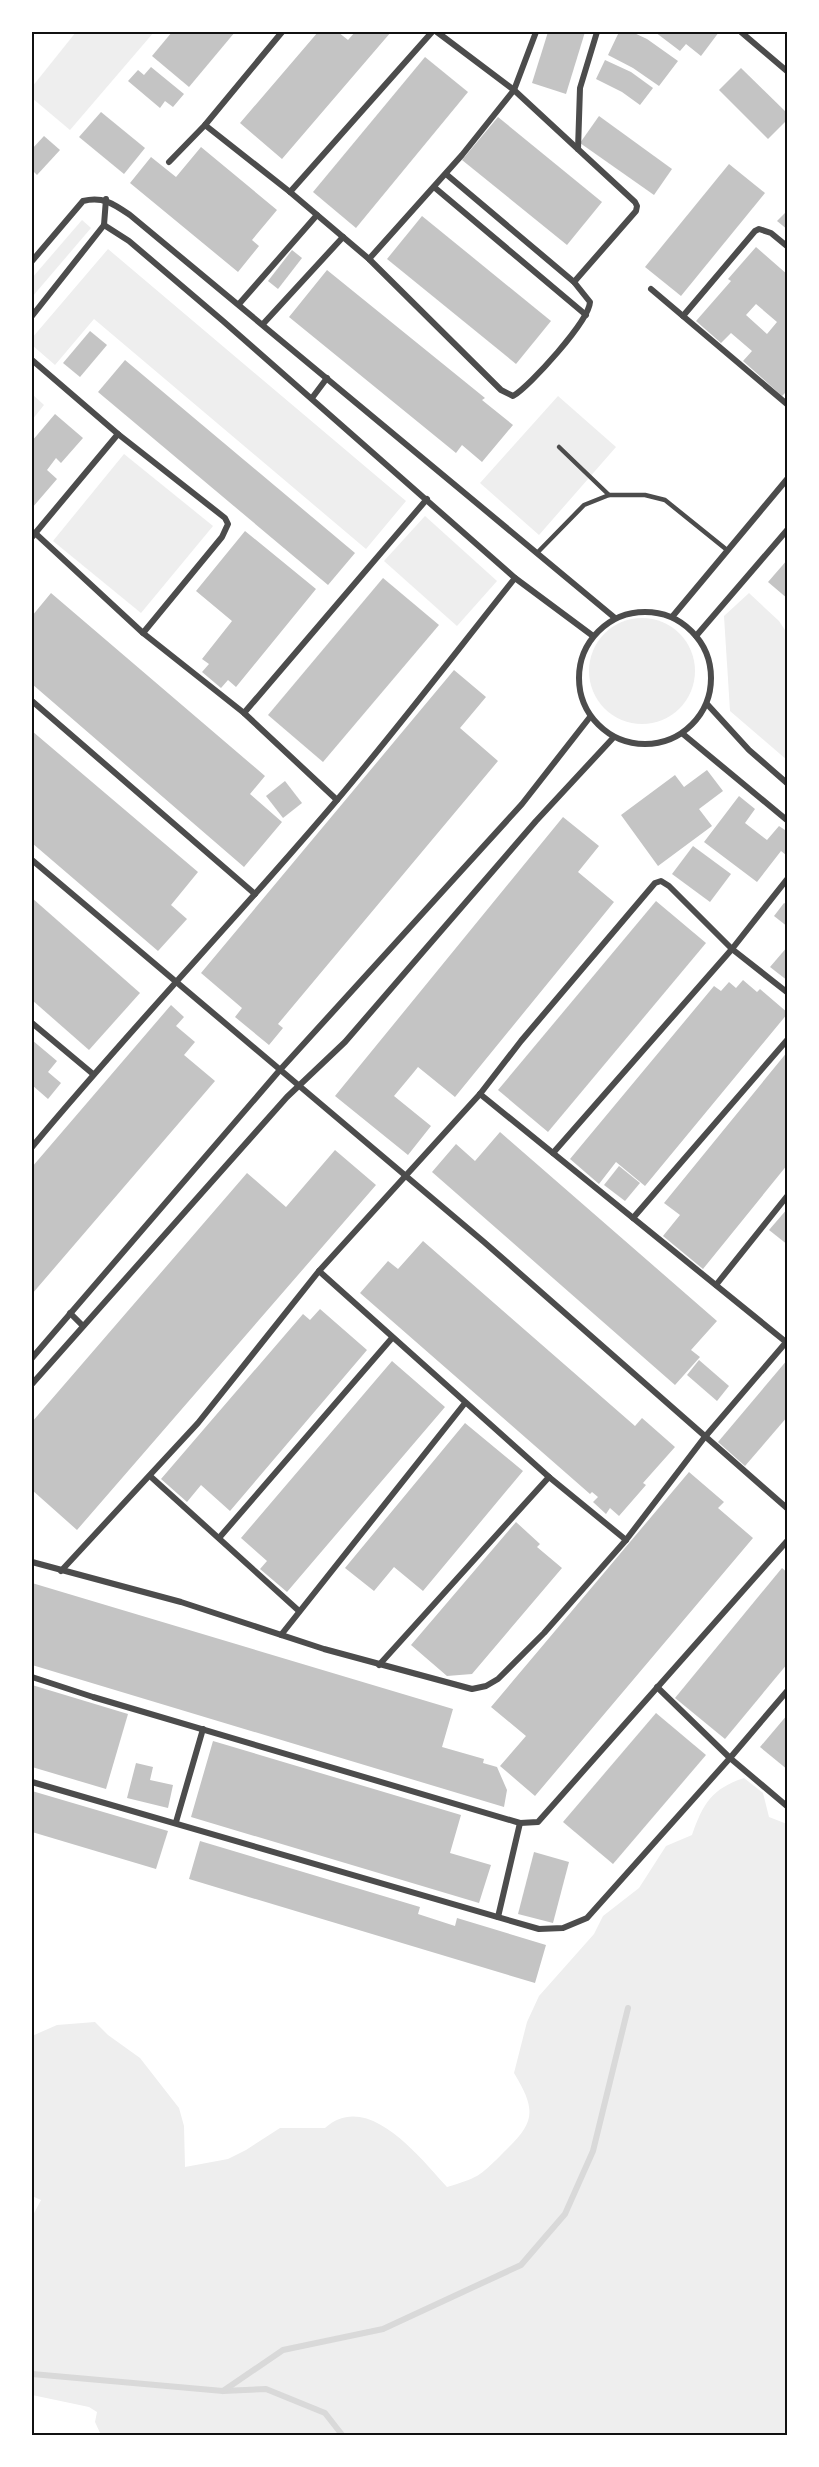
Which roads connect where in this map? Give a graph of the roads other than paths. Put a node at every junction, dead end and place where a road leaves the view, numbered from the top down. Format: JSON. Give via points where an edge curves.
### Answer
{"nodes":[{"id":1,"x":282,"y":32,"type":"edge"},
{"id":2,"x":432,"y":32,"type":"edge"},
{"id":3,"x":437,"y":32,"type":"edge"},
{"id":4,"x":536,"y":32,"type":"edge"},
{"id":5,"x":597,"y":32,"type":"edge"},
{"id":6,"x":741,"y":32,"type":"edge"},
{"id":7,"x":788,"y":72,"type":"edge"},
{"id":8,"x":514,"y":90,"type":"junction"},
{"id":9,"x":204,"y":125,"type":"junction"},
{"id":10,"x":578,"y":149,"type":"junction"},
{"id":11,"x":169,"y":162,"type":"dead end"},
{"id":12,"x":446,"y":174,"type":"junction"},
{"id":13,"x":434,"y":186,"type":"junction"},
{"id":14,"x":290,"y":192,"type":"junction"},
{"id":15,"x":106,"y":200,"type":"junction"},
{"id":16,"x":317,"y":215,"type":"junction"},
{"id":17,"x":104,"y":225,"type":"junction"},
{"id":18,"x":343,"y":237,"type":"junction"},
{"id":19,"x":788,"y":248,"type":"edge"},
{"id":20,"x":369,"y":259,"type":"junction"},
{"id":21,"x":32,"y":261,"type":"edge"},
{"id":22,"x":574,"y":282,"type":"junction"},
{"id":23,"x":651,"y":289,"type":"dead end"},
{"id":24,"x":239,"y":304,"type":"junction"},
{"id":25,"x":32,"y":315,"type":"edge"},
{"id":26,"x":586,"y":315,"type":"junction"},
{"id":27,"x":683,"y":316,"type":"junction"},
{"id":28,"x":263,"y":324,"type":"junction"},
{"id":29,"x":32,"y":360,"type":"edge"},
{"id":30,"x":327,"y":378,"type":"junction"},
{"id":31,"x":312,"y":398,"type":"junction"},
{"id":32,"x":788,"y":405,"type":"edge"},
{"id":33,"x":118,"y":434,"type":"junction"},
{"id":34,"x":559,"y":447,"type":"dead end"},
{"id":35,"x":788,"y":478,"type":"edge"},
{"id":36,"x":609,"y":495,"type":"junction"},
{"id":37,"x":427,"y":499,"type":"junction"},
{"id":38,"x":788,"y":529,"type":"edge"},
{"id":39,"x":33,"y":535,"type":"edge"},
{"id":40,"x":727,"y":550,"type":"junction"},
{"id":41,"x":537,"y":553,"type":"junction"},
{"id":42,"x":515,"y":578,"type":"junction"},
{"id":43,"x":672,"y":617,"type":"junction"},
{"id":44,"x":615,"y":618,"type":"junction"},
{"id":45,"x":143,"y":633,"type":"junction"},
{"id":46,"x":592,"y":636,"type":"junction"},
{"id":47,"x":696,"y":636,"type":"junction"},
{"id":48,"x":32,"y":701,"type":"edge"},
{"id":49,"x":707,"y":704,"type":"junction"},
{"id":50,"x":244,"y":713,"type":"junction"},
{"id":51,"x":590,"y":717,"type":"junction"},
{"id":52,"x":683,"y":734,"type":"junction"},
{"id":53,"x":613,"y":738,"type":"junction"},
{"id":54,"x":788,"y":784,"type":"edge"},
{"id":55,"x":337,"y":800,"type":"junction"},
{"id":56,"x":788,"y":821,"type":"edge"},
{"id":57,"x":32,"y":860,"type":"edge"},
{"id":58,"x":788,"y":878,"type":"edge"},
{"id":59,"x":255,"y":894,"type":"junction"},
{"id":60,"x":732,"y":949,"type":"junction"},
{"id":61,"x":174,"y":983,"type":"junction"},
{"id":62,"x":788,"y":993,"type":"edge"},
{"id":63,"x":32,"y":1023,"type":"edge"},
{"id":64,"x":788,"y":1039,"type":"edge"},
{"id":65,"x":279,"y":1071,"type":"junction"},
{"id":66,"x":93,"y":1074,"type":"junction"},
{"id":67,"x":298,"y":1086,"type":"junction"},
{"id":68,"x":480,"y":1094,"type":"junction"},
{"id":69,"x":32,"y":1147,"type":"edge"},
{"id":70,"x":554,"y":1153,"type":"junction"},
{"id":71,"x":404,"y":1176,"type":"junction"},
{"id":72,"x":788,"y":1195,"type":"edge"},
{"id":73,"x":633,"y":1218,"type":"junction"},
{"id":74,"x":319,"y":1271,"type":"junction"},
{"id":75,"x":716,"y":1285,"type":"junction"},
{"id":76,"x":70,"y":1314,"type":"junction"},
{"id":77,"x":83,"y":1326,"type":"junction"},
{"id":78,"x":392,"y":1338,"type":"junction"},
{"id":79,"x":787,"y":1341,"type":"edge"},
{"id":80,"x":32,"y":1358,"type":"edge"},
{"id":81,"x":32,"y":1384,"type":"edge"},
{"id":82,"x":465,"y":1402,"type":"junction"},
{"id":83,"x":704,"y":1438,"type":"junction"},
{"id":84,"x":150,"y":1476,"type":"junction"},
{"id":85,"x":549,"y":1477,"type":"junction"},
{"id":86,"x":788,"y":1509,"type":"edge"},
{"id":87,"x":219,"y":1538,"type":"junction"},
{"id":88,"x":626,"y":1540,"type":"junction"},
{"id":89,"x":786,"y":1545,"type":"edge"},
{"id":90,"x":32,"y":1562,"type":"edge"},
{"id":91,"x":61,"y":1571,"type":"junction"},
{"id":92,"x":299,"y":1611,"type":"junction"},
{"id":93,"x":280,"y":1635,"type":"junction"},
{"id":94,"x":380,"y":1665,"type":"junction"},
{"id":95,"x":32,"y":1677,"type":"edge"},
{"id":96,"x":657,"y":1687,"type":"junction"},
{"id":97,"x":788,"y":1690,"type":"edge"},
{"id":98,"x":203,"y":1729,"type":"junction"},
{"id":99,"x":730,"y":1758,"type":"junction"},
{"id":100,"x":32,"y":1782,"type":"edge"},
{"id":101,"x":788,"y":1807,"type":"edge"},
{"id":102,"x":176,"y":1822,"type":"junction"},
{"id":103,"x":520,"y":1822,"type":"junction"},
{"id":104,"x":498,"y":1917,"type":"junction"}],
"edges":[{"from":1,"to":9,"type":"street"},
{"from":2,"to":14,"type":"street"},
{"from":3,"to":8,"type":"street"},
{"from":4,"to":8,"type":"street"},
{"from":5,"to":10,"type":"street","via":[[580,88]]},
{"from":6,"to":7,"type":"street"},
{"from":8,"to":10,"type":"street"},
{"from":8,"to":12,"type":"street"},
{"from":9,"to":11,"type":"street"},
{"from":9,"to":14,"type":"street"},
{"from":10,"to":22,"type":"street","via":[[637,206]]},
{"from":12,"to":13,"type":"street"},
{"from":12,"to":22,"type":"street"},
{"from":13,"to":20,"type":"street"},
{"from":13,"to":26,"type":"street"},
{"from":14,"to":16,"type":"street"},
{"from":15,"to":17,"type":"street"},
{"from":15,"to":21,"type":"street","via":[[83,201]]},
{"from":15,"to":24,"type":"street"},
{"from":16,"to":18,"type":"street"},
{"from":16,"to":24,"type":"street"},
{"from":17,"to":25,"type":"street"},
{"from":17,"to":31,"type":"street","via":[[129,241]]},
{"from":18,"to":20,"type":"street"},
{"from":18,"to":28,"type":"street"},
{"from":19,"to":27,"type":"street","via":[[771,232],[755,231]]},
{"from":20,"to":26,"type":"street","via":[[501,390],[513,396],[524,390]]},
{"from":22,"to":26,"type":"street","via":[[590,302]]},
{"from":23,"to":27,"type":"street"},
{"from":24,"to":28,"type":"street"},
{"from":27,"to":32,"type":"street"},
{"from":28,"to":30,"type":"street"},
{"from":29,"to":33,"type":"street"},
{"from":30,"to":31,"type":"street"},
{"from":30,"to":41,"type":"street"},
{"from":31,"to":37,"type":"street"},
{"from":33,"to":39,"type":"street"},
{"from":33,"to":45,"type":"street","via":[[228,524],[222,537]]},
{"from":34,"to":36,"type":"lane"},
{"from":35,"to":40,"type":"street"},
{"from":36,"to":40,"type":"lane","via":[[645,495],[665,500]]},
{"from":36,"to":41,"type":"lane","via":[[584,505]]},
{"from":37,"to":42,"type":"street"},
{"from":37,"to":50,"type":"street"},
{"from":38,"to":47,"type":"street"},
{"from":39,"to":45,"type":"street"},
{"from":40,"to":43,"type":"street"},
{"from":41,"to":44,"type":"street"},
{"from":42,"to":46,"type":"street"},
{"from":42,"to":55,"type":"street"},
{"from":43,"to":44,"type":"street","via":[[643,611]]},
{"from":43,"to":47,"type":"street"},
{"from":44,"to":46,"type":"street"},
{"from":45,"to":50,"type":"street"},
{"from":46,"to":51,"type":"street","via":[[579,662],[579,691]]},
{"from":47,"to":49,"type":"street","via":[[711,668]]},
{"from":48,"to":59,"type":"street"},
{"from":49,"to":52,"type":"street"},
{"from":49,"to":54,"type":"street","via":[[749,750]]},
{"from":50,"to":55,"type":"street"},
{"from":51,"to":53,"type":"street"},
{"from":51,"to":65,"type":"street","via":[[522,804]]},
{"from":52,"to":53,"type":"street","via":[[649,746]]},
{"from":52,"to":56,"type":"street"},
{"from":53,"to":67,"type":"street","via":[[345,1042]]},
{"from":55,"to":59,"type":"street"},
{"from":57,"to":61,"type":"street"},
{"from":58,"to":60,"type":"street"},
{"from":59,"to":61,"type":"street"},
{"from":60,"to":62,"type":"street"},
{"from":60,"to":68,"type":"street","via":[[669,886],[662,881],[656,883]]},
{"from":60,"to":70,"type":"street"},
{"from":61,"to":65,"type":"street"},
{"from":61,"to":66,"type":"street"},
{"from":63,"to":66,"type":"street"},
{"from":64,"to":73,"type":"street"},
{"from":65,"to":67,"type":"street"},
{"from":65,"to":76,"type":"street"},
{"from":66,"to":69,"type":"street"},
{"from":67,"to":71,"type":"street"},
{"from":67,"to":77,"type":"street"},
{"from":68,"to":70,"type":"street"},
{"from":68,"to":71,"type":"street"},
{"from":70,"to":73,"type":"street"},
{"from":71,"to":74,"type":"street"},
{"from":71,"to":83,"type":"street"},
{"from":72,"to":75,"type":"street"},
{"from":73,"to":75,"type":"street"},
{"from":74,"to":78,"type":"street"},
{"from":74,"to":84,"type":"street","via":[[198,1423]]},
{"from":75,"to":79,"type":"street"},
{"from":76,"to":77,"type":"street"},
{"from":76,"to":80,"type":"street"},
{"from":77,"to":81,"type":"street"},
{"from":78,"to":82,"type":"street"},
{"from":78,"to":87,"type":"street"},
{"from":79,"to":83,"type":"street"},
{"from":82,"to":85,"type":"street"},
{"from":82,"to":92,"type":"street"},
{"from":83,"to":86,"type":"street"},
{"from":83,"to":88,"type":"street"},
{"from":84,"to":87,"type":"street"},
{"from":84,"to":91,"type":"street"},
{"from":85,"to":88,"type":"street"},
{"from":85,"to":94,"type":"street"},
{"from":87,"to":92,"type":"street"},
{"from":88,"to":94,"type":"street","via":[[544,1633],[486,1686],[472,1689]]},
{"from":89,"to":96,"type":"street"},
{"from":90,"to":91,"type":"street"},
{"from":91,"to":93,"type":"street","via":[[180,1602]]},
{"from":92,"to":93,"type":"street"},
{"from":93,"to":94,"type":"street"},
{"from":95,"to":98,"type":"street"},
{"from":96,"to":99,"type":"street"},
{"from":96,"to":103,"type":"street","via":[[538,1822]]},
{"from":97,"to":99,"type":"street"},
{"from":98,"to":102,"type":"street"},
{"from":98,"to":103,"type":"street"},
{"from":99,"to":101,"type":"street"},
{"from":99,"to":104,"type":"street","via":[[587,1918],[563,1928],[539,1929]]},
{"from":100,"to":102,"type":"street"},
{"from":102,"to":104,"type":"street"},
{"from":103,"to":104,"type":"street"}]}
